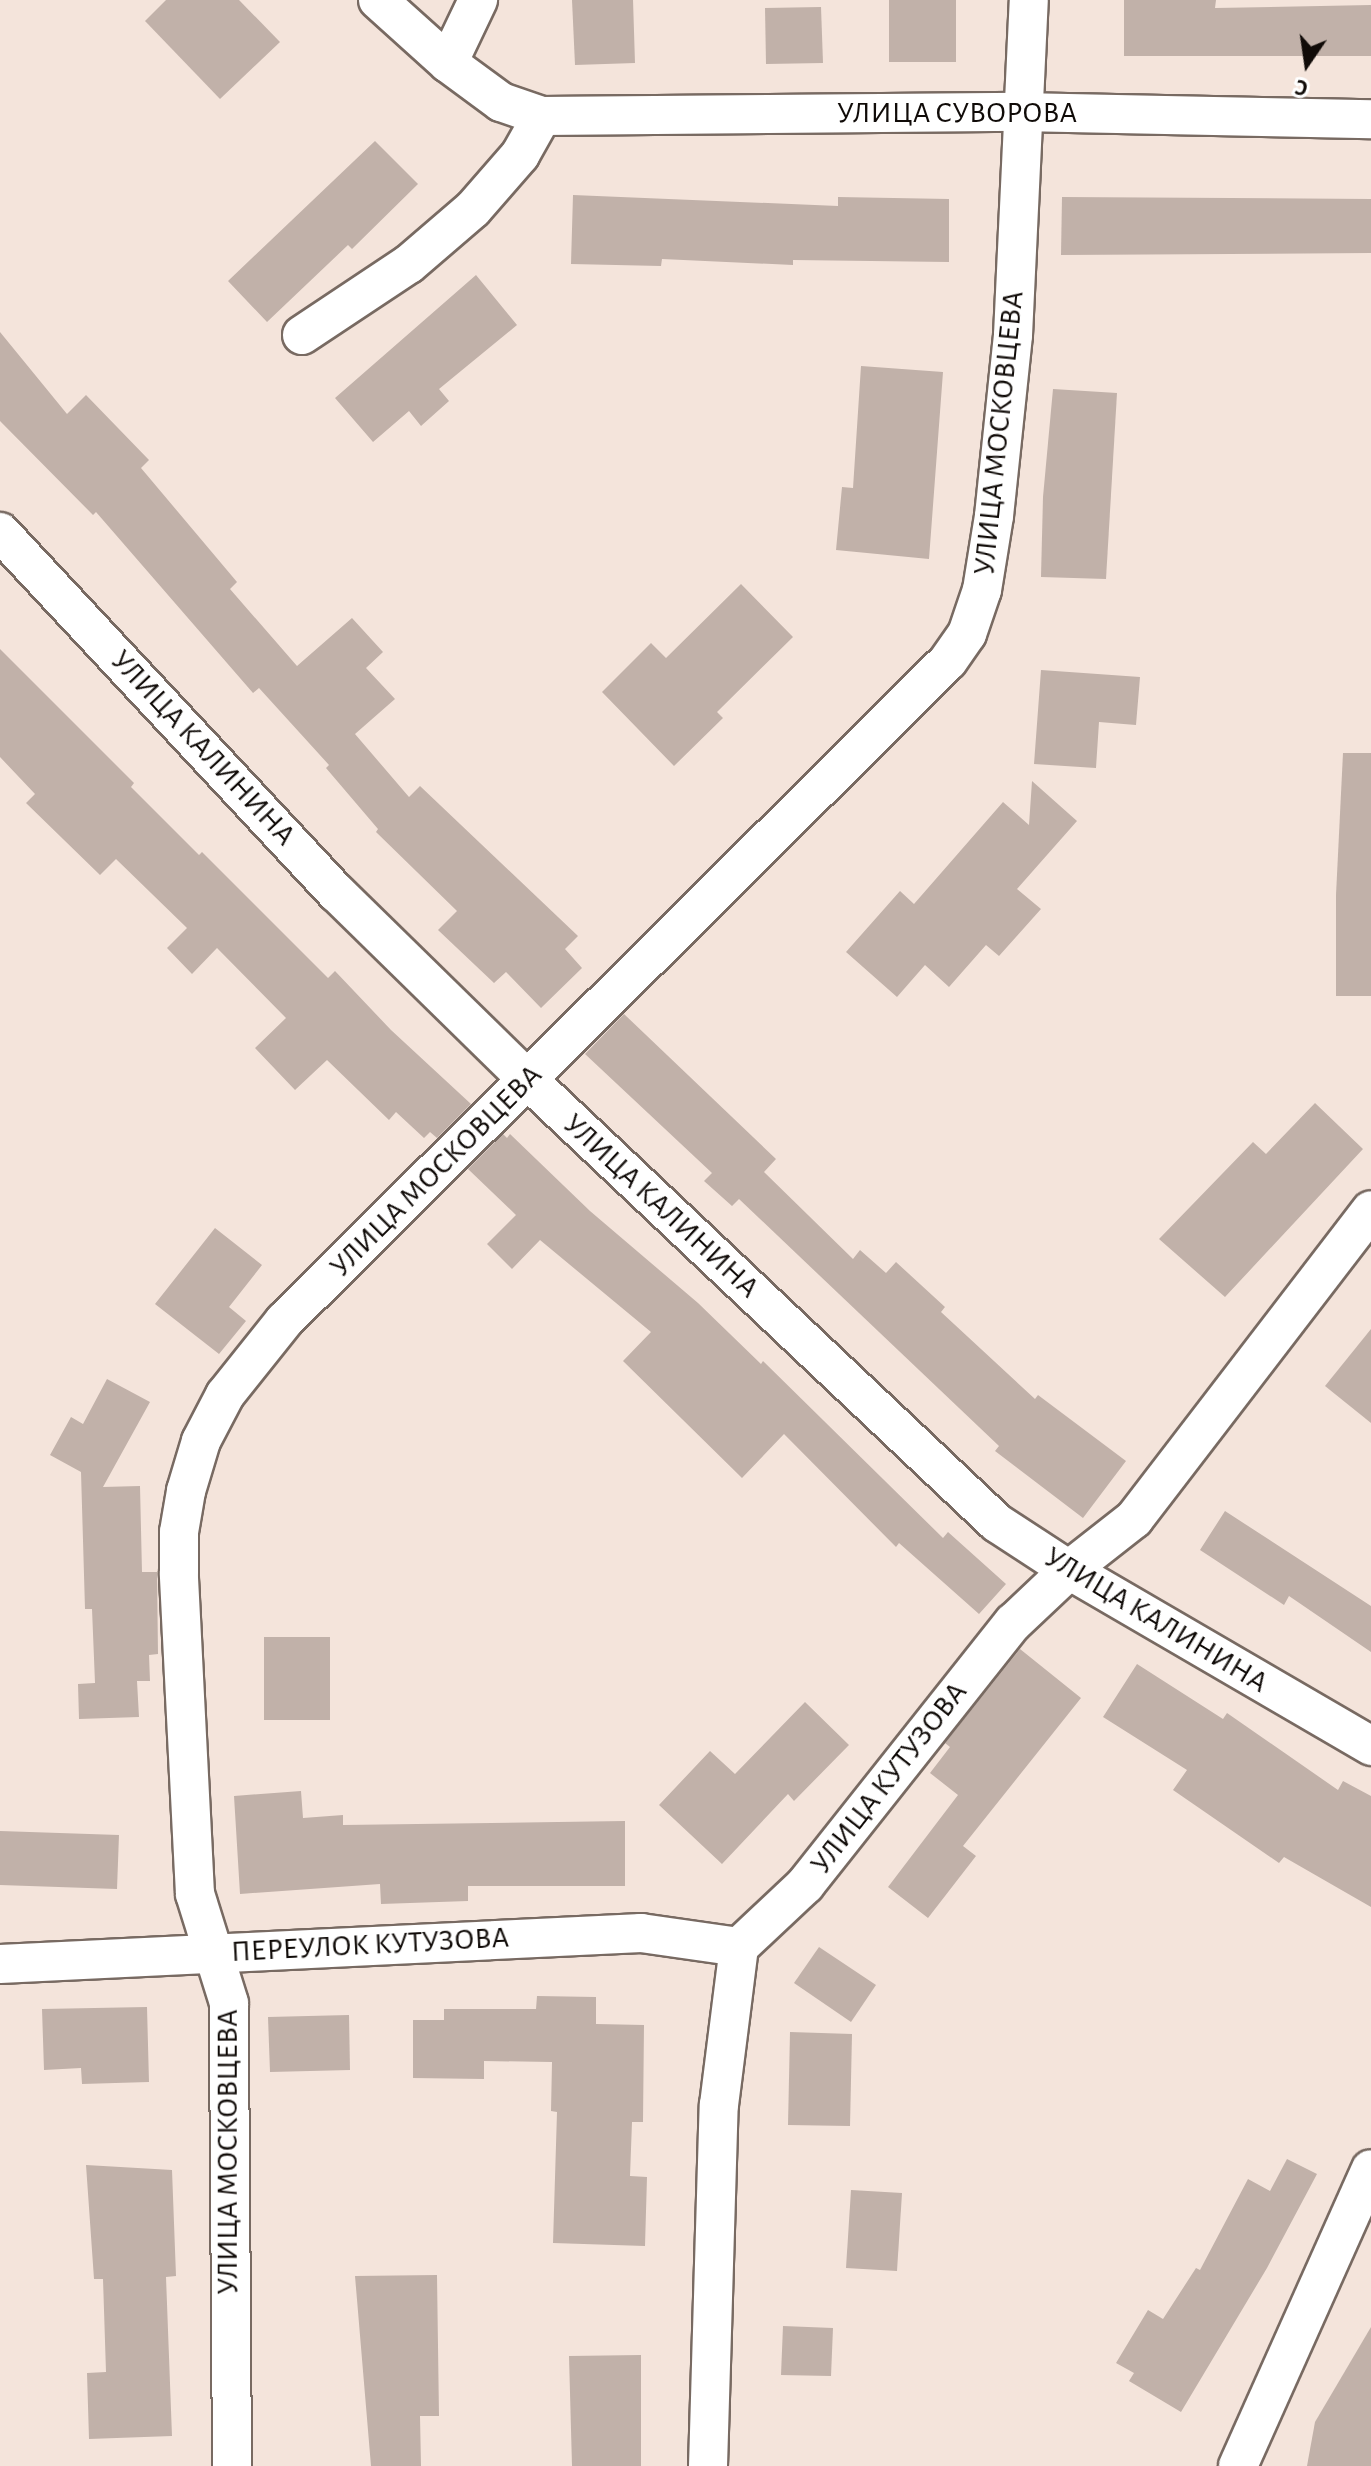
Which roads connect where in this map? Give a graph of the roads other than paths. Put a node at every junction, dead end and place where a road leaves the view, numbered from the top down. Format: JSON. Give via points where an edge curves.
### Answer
{"nodes":[{"id":1,"x":378,"y":0,"type":"edge"},
{"id":2,"x":478,"y":0,"type":"edge"},
{"id":3,"x":1029,"y":0,"type":"edge"},
{"id":4,"x":448,"y":63,"type":"junction"},
{"id":5,"x":1023,"y":112,"type":"junction"},
{"id":6,"x":542,"y":116,"type":"junction"},
{"id":7,"x":1371,"y":119,"type":"edge"},
{"id":8,"x":302,"y":335,"type":"dead end"},
{"id":9,"x":0,"y":532,"type":"edge"},
{"id":10,"x":528,"y":1080,"type":"junction"},
{"id":11,"x":1371,"y":1210,"type":"edge"},
{"id":12,"x":1069,"y":1570,"type":"junction"},
{"id":13,"x":1371,"y":1746,"type":"edge"},
{"id":14,"x":739,"y":1947,"type":"junction"},
{"id":15,"x":215,"y":1952,"type":"junction"},
{"id":16,"x":0,"y":1964,"type":"edge"},
{"id":17,"x":1371,"y":2169,"type":"edge"},
{"id":18,"x":232,"y":2466,"type":"edge"},
{"id":19,"x":708,"y":2466,"type":"edge"},
{"id":20,"x":1238,"y":2466,"type":"edge"}],
"edges":[{"from":1,"to":4,"type":"street","name":"УЛИЦА СУВОРОВА"},
{"from":2,"to":4,"type":"street"},
{"from":3,"to":5,"type":"street","name":"УЛИЦА МОСКОВЦЕВА"},
{"from":4,"to":6,"type":"street","name":"УЛИЦА СУВОРОВА","via":[[501,102]]},
{"from":5,"to":6,"type":"street","name":"УЛИЦА СУВОРОВА"},
{"from":5,"to":7,"type":"street","name":"УЛИЦА СУВОРОВА"},
{"from":5,"to":10,"type":"street","name":"УЛИЦА МОСКОВЦЕВА","via":[[1013,335],[994,516],[982,590],[967,634],[948,661]]},
{"from":6,"to":8,"type":"street","via":[[520,155],[473,209],[409,264]]},
{"from":9,"to":10,"type":"street","name":"УЛИЦА КАЛИНИНА","via":[[337,893]]},
{"from":10,"to":12,"type":"street","name":"УЛИЦА КАЛИНИНА","via":[[997,1523]]},
{"from":10,"to":15,"type":"street","name":"УЛИЦА МОСКОВЦЕВА","via":[[284,1321],[225,1395],[201,1441],[179,1532],[179,1573],[195,1894]]},
{"from":11,"to":12,"type":"street","name":"УЛИЦА КУТУЗОВА","via":[[1134,1519]]},
{"from":12,"to":13,"type":"street","name":"УЛИЦА КАЛИНИНА"},
{"from":12,"to":14,"type":"street","name":"УЛИЦА КУТУЗОВА","via":[[1013,1623],[805,1885]]},
{"from":14,"to":15,"type":"street","name":"ПЕРЕУЛОК КУТУЗОВА","via":[[641,1933]]},
{"from":14,"to":19,"type":"street","via":[[719,2105]]},
{"from":15,"to":16,"type":"street","name":"ПЕРЕУЛОК КУТУЗОВА"},
{"from":15,"to":18,"type":"street","name":"УЛИЦА МОСКОВЦЕВА","via":[[229,2003]]},
{"from":17,"to":20,"type":"street"}]}
